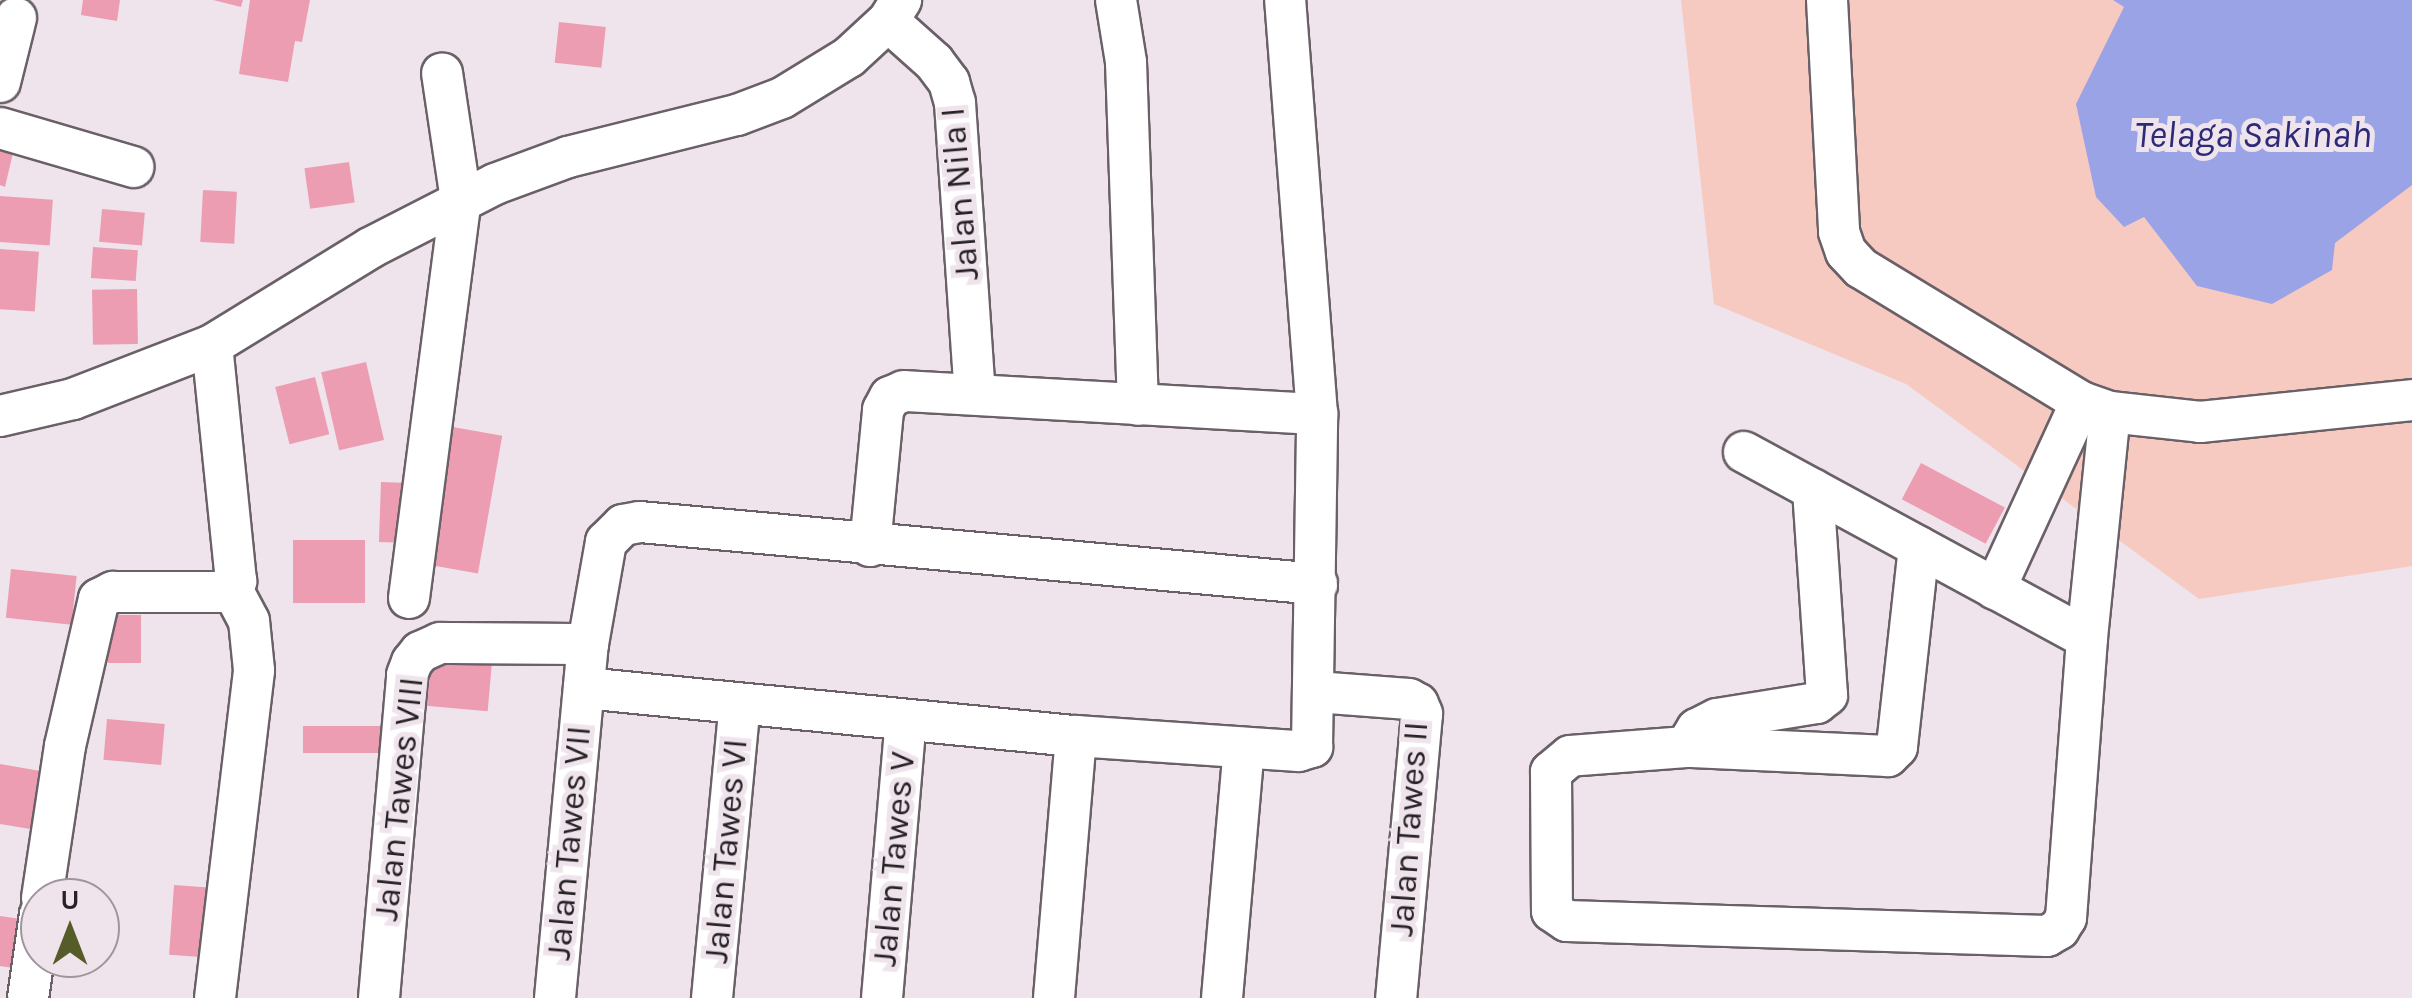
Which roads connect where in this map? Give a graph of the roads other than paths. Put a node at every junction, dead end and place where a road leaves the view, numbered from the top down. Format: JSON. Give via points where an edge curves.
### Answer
{"nodes":[{"id":1,"x":1116,"y":0,"type":"edge"},
{"id":2,"x":1284,"y":0,"type":"edge"},
{"id":3,"x":1828,"y":0,"type":"edge"},
{"id":4,"x":894,"y":11,"type":"edge"},
{"id":5,"x":16,"y":18,"type":"dead end"},
{"id":6,"x":442,"y":72,"type":"dead end"},
{"id":7,"x":0,"y":82,"type":"edge"},
{"id":8,"x":0,"y":128,"type":"edge"},
{"id":9,"x":133,"y":167,"type":"dead end"},
{"id":10,"x":461,"y":200,"type":"junction"},
{"id":11,"x":212,"y":344,"type":"junction"},
{"id":12,"x":974,"y":394,"type":"junction"},
{"id":13,"x":2412,"y":400,"type":"edge"},
{"id":14,"x":1138,"y":405,"type":"junction"},
{"id":15,"x":2095,"y":407,"type":"junction"},
{"id":16,"x":1318,"y":414,"type":"junction"},
{"id":17,"x":0,"y":416,"type":"edge"},
{"id":18,"x":1744,"y":452,"type":"dead end"},
{"id":19,"x":1813,"y":490,"type":"junction"},
{"id":20,"x":870,"y":546,"type":"junction"},
{"id":21,"x":1919,"y":547,"type":"junction"},
{"id":22,"x":1317,"y":584,"type":"junction"},
{"id":23,"x":231,"y":587,"type":"junction"},
{"id":24,"x":1995,"y":588,"type":"junction"},
{"id":25,"x":409,"y":598,"type":"dead end"},
{"id":26,"x":2087,"y":638,"type":"junction"},
{"id":27,"x":588,"y":644,"type":"junction"},
{"id":28,"x":584,"y":688,"type":"junction"},
{"id":29,"x":1316,"y":692,"type":"junction"},
{"id":30,"x":740,"y":704,"type":"junction"},
{"id":31,"x":906,"y":720,"type":"junction"},
{"id":32,"x":1076,"y":736,"type":"junction"},
{"id":33,"x":1686,"y":747,"type":"junction"},
{"id":34,"x":1244,"y":748,"type":"junction"},
{"id":35,"x":45,"y":878,"type":"edge"},
{"id":36,"x":216,"y":998,"type":"edge"},
{"id":37,"x":379,"y":998,"type":"edge"},
{"id":38,"x":555,"y":998,"type":"edge"},
{"id":39,"x":712,"y":998,"type":"edge"},
{"id":40,"x":882,"y":998,"type":"edge"},
{"id":41,"x":1054,"y":998,"type":"edge"},
{"id":42,"x":1222,"y":998,"type":"edge"},
{"id":43,"x":1396,"y":998,"type":"edge"}],
"edges":[{"from":1,"to":14,"type":"street","via":[[1126,62]]},
{"from":2,"to":16,"type":"street"},
{"from":3,"to":15,"type":"street","via":[[1839,232],[1846,252],[1861,268]]},
{"from":4,"to":10,"type":"street","via":[[820,79],[782,98],[568,158]]},
{"from":4,"to":12,"type":"street","name":"Jalan Nila I","via":[[948,82],[956,103]]},
{"from":5,"to":7,"type":"street"},
{"from":6,"to":10,"type":"street"},
{"from":8,"to":9,"type":"street"},
{"from":10,"to":11,"type":"street"},
{"from":10,"to":25,"type":"street"},
{"from":11,"to":17,"type":"street","via":[[73,399]]},
{"from":11,"to":23,"type":"street","via":[[238,570]]},
{"from":12,"to":14,"type":"street"},
{"from":12,"to":20,"type":"street","via":[[904,391],[890,397]]},
{"from":13,"to":15,"type":"street","via":[[2200,422]]},
{"from":14,"to":16,"type":"street"},
{"from":15,"to":24,"type":"street"},
{"from":15,"to":26,"type":"street"},
{"from":16,"to":22,"type":"street"},
{"from":18,"to":19,"type":"street"},
{"from":19,"to":21,"type":"street"},
{"from":19,"to":33,"type":"street","via":[[1827,694],[1817,703],[1717,719],[1698,729]]},
{"from":20,"to":22,"type":"street","name":"Jalan Tawes VII"},
{"from":20,"to":27,"type":"street","name":"Jalan Tawes VII","via":[[623,525],[606,542]]},
{"from":21,"to":24,"type":"street"},
{"from":21,"to":33,"type":"street","via":[[1902,736],[1888,756]]},
{"from":22,"to":29,"type":"street"},
{"from":23,"to":35,"type":"street","via":[[113,592],[99,599],[64,746]]},
{"from":23,"to":36,"type":"street","via":[[249,622],[254,670]]},
{"from":24,"to":26,"type":"street"},
{"from":26,"to":33,"type":"street","via":[[2066,918],[2047,936],[1567,921],[1552,911],[1551,772],[1558,762]]},
{"from":27,"to":28,"type":"street","name":"Jalan Tawes VII"},
{"from":27,"to":37,"type":"street","name":"Jalan Tawes VIII","via":[[440,643],[412,662]]},
{"from":28,"to":30,"type":"street"},
{"from":28,"to":38,"type":"street","name":"Jalan Tawes VII"},
{"from":29,"to":34,"type":"street","via":[[1312,746]]},
{"from":29,"to":43,"type":"street","name":"Jalan Tawes II","via":[[1408,699],[1422,714]]},
{"from":30,"to":31,"type":"street"},
{"from":30,"to":39,"type":"street","name":"Jalan Tawes VI"},
{"from":31,"to":32,"type":"street"},
{"from":31,"to":40,"type":"street","name":"Jalan Tawes V"},
{"from":32,"to":34,"type":"street"},
{"from":32,"to":41,"type":"street"},
{"from":34,"to":42,"type":"street"}]}
